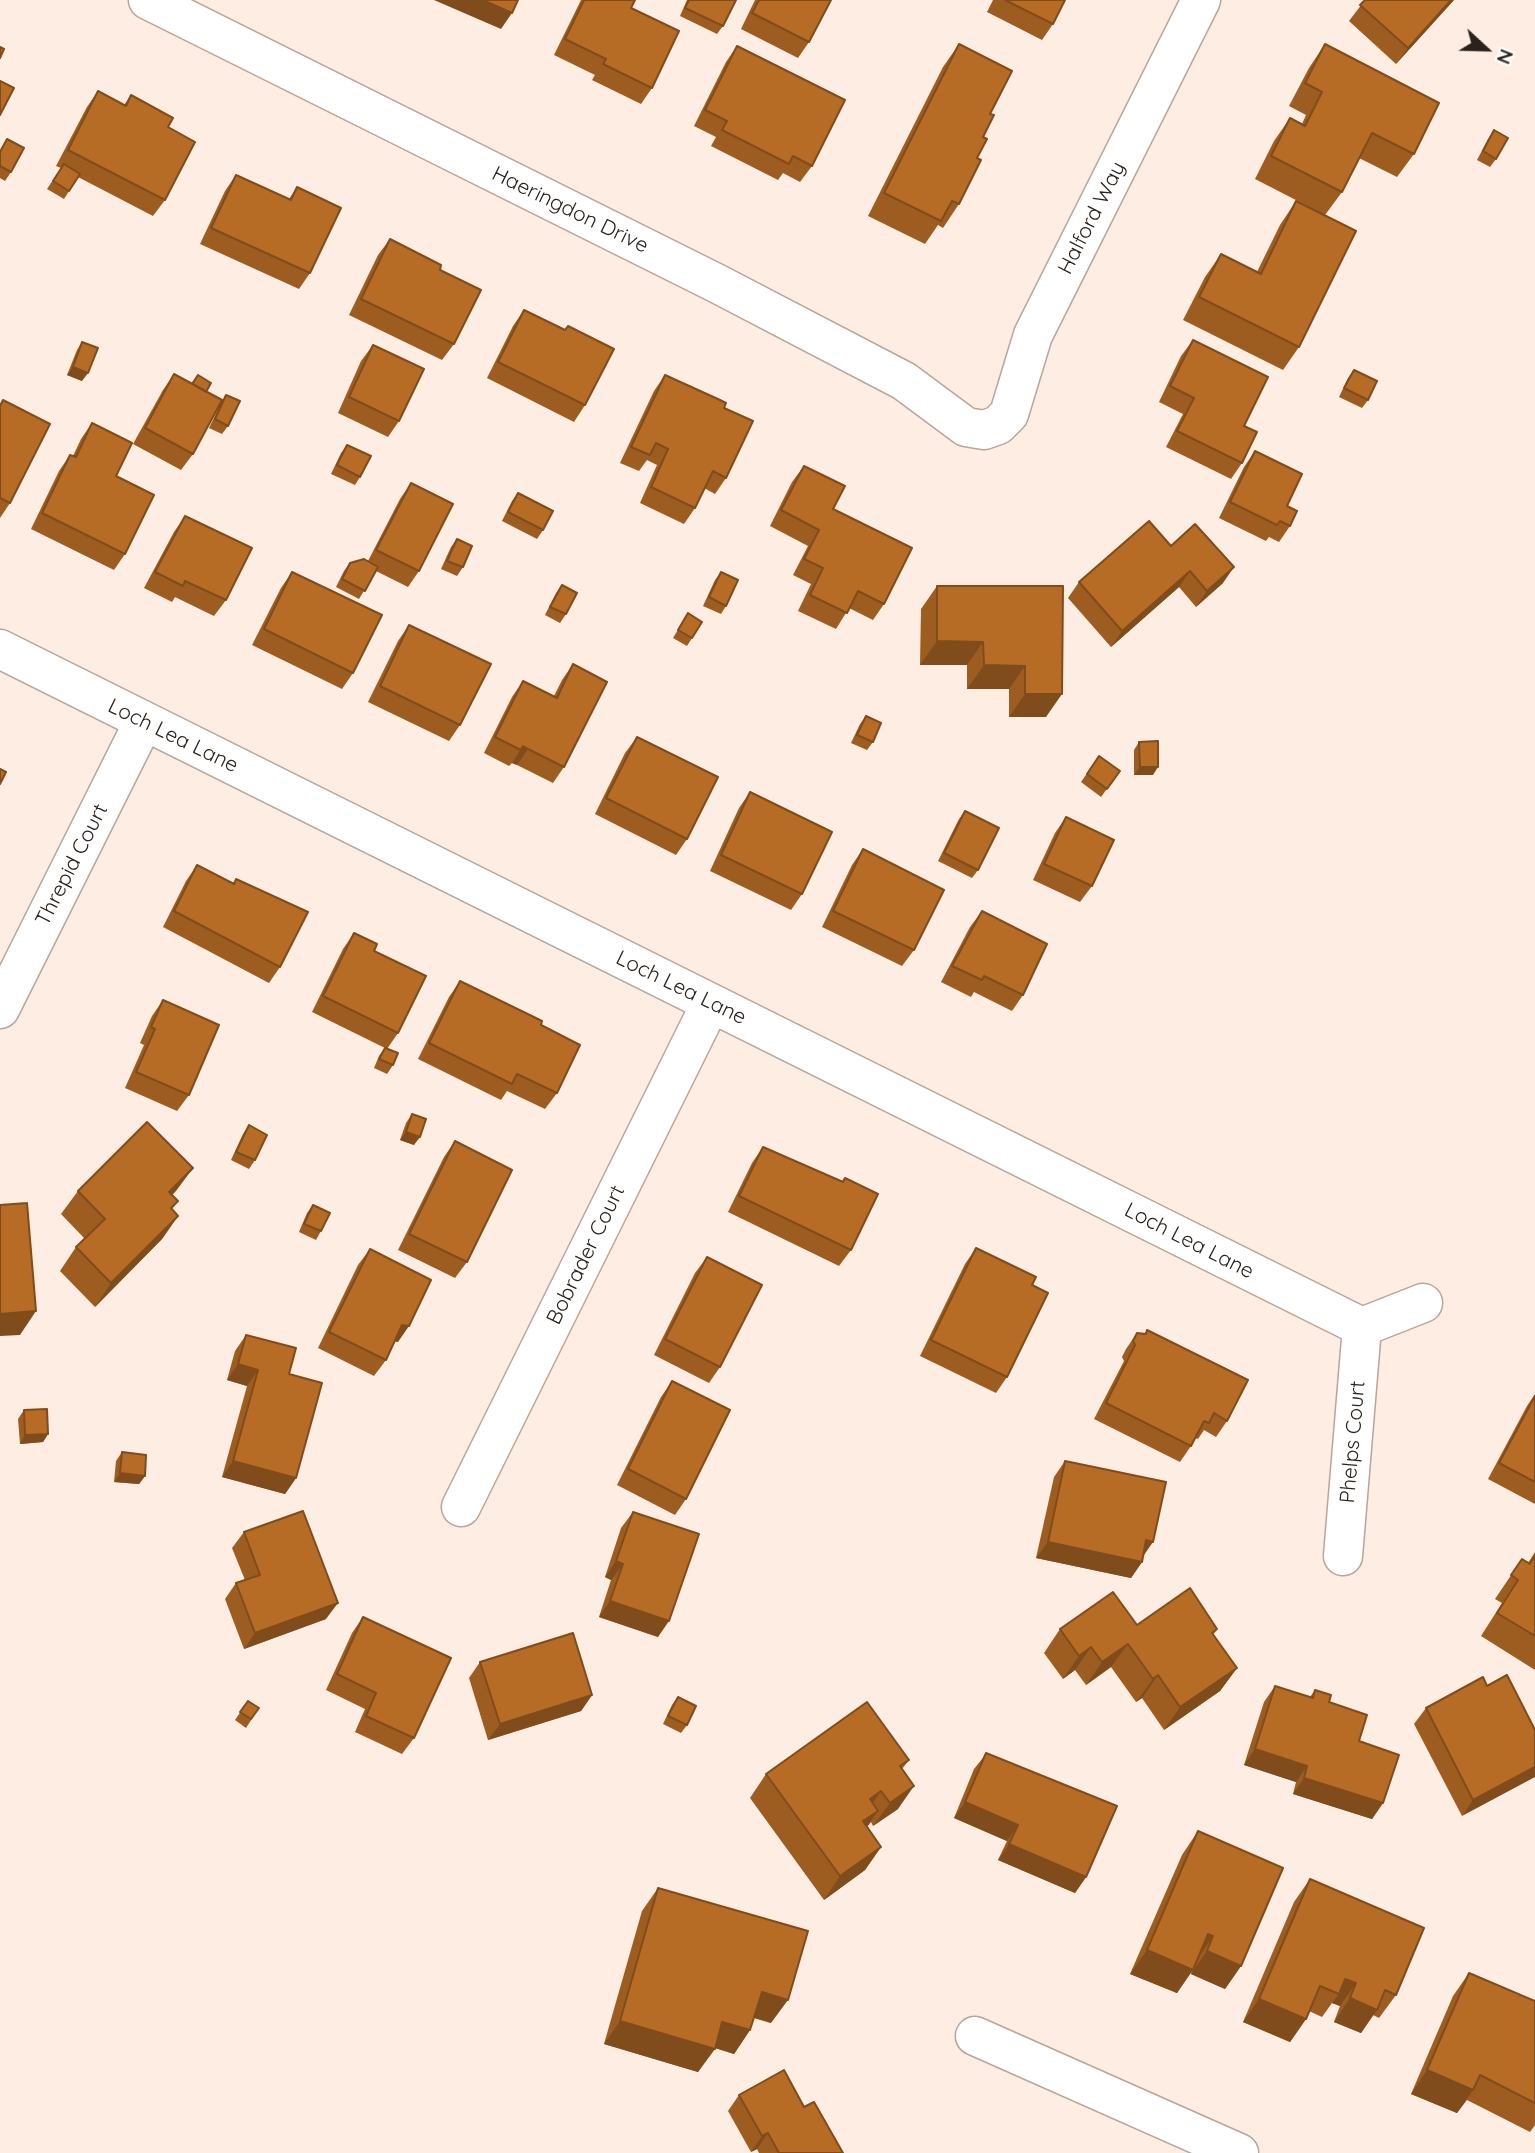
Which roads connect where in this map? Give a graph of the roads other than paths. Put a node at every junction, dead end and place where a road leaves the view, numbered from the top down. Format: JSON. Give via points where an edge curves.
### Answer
{"nodes":[{"id":1,"x":148,"y":0,"type":"edge"},
{"id":2,"x":1201,"y":0,"type":"edge"},
{"id":3,"x":984,"y":430,"type":"joint"},
{"id":4,"x":0,"y":649,"type":"edge"},
{"id":5,"x":144,"y":721,"type":"junction"},
{"id":6,"x":710,"y":1003,"type":"junction"},
{"id":7,"x":0,"y":1009,"type":"edge"},
{"id":8,"x":1423,"y":1303,"type":"dead end"},
{"id":9,"x":1362,"y":1327,"type":"junction"},
{"id":10,"x":461,"y":1507,"type":"dead end"},
{"id":11,"x":1343,"y":1556,"type":"dead end"},
{"id":12,"x":975,"y":2036,"type":"dead end"},
{"id":13,"x":1238,"y":2153,"type":"edge"}],
"edges":[{"from":1,"to":3,"type":"street","name":"Haeringdon Drive","via":[[716,283],[904,381],[966,427]]},
{"from":2,"to":3,"type":"street","name":"Halford Way","via":[[1033,335],[1009,414]]},
{"from":4,"to":5,"type":"street","name":"Loch Lea Lane"},
{"from":5,"to":6,"type":"street","name":"Loch Lea Lane"},
{"from":5,"to":7,"type":"street","name":"Threpid Court"},
{"from":6,"to":9,"type":"street","name":"Loch Lea Lane"},
{"from":6,"to":10,"type":"street","name":"Bobrader Court"},
{"from":8,"to":9,"type":"street"},
{"from":9,"to":11,"type":"street","name":"Phelps Court"},
{"from":12,"to":13,"type":"street"}]}
